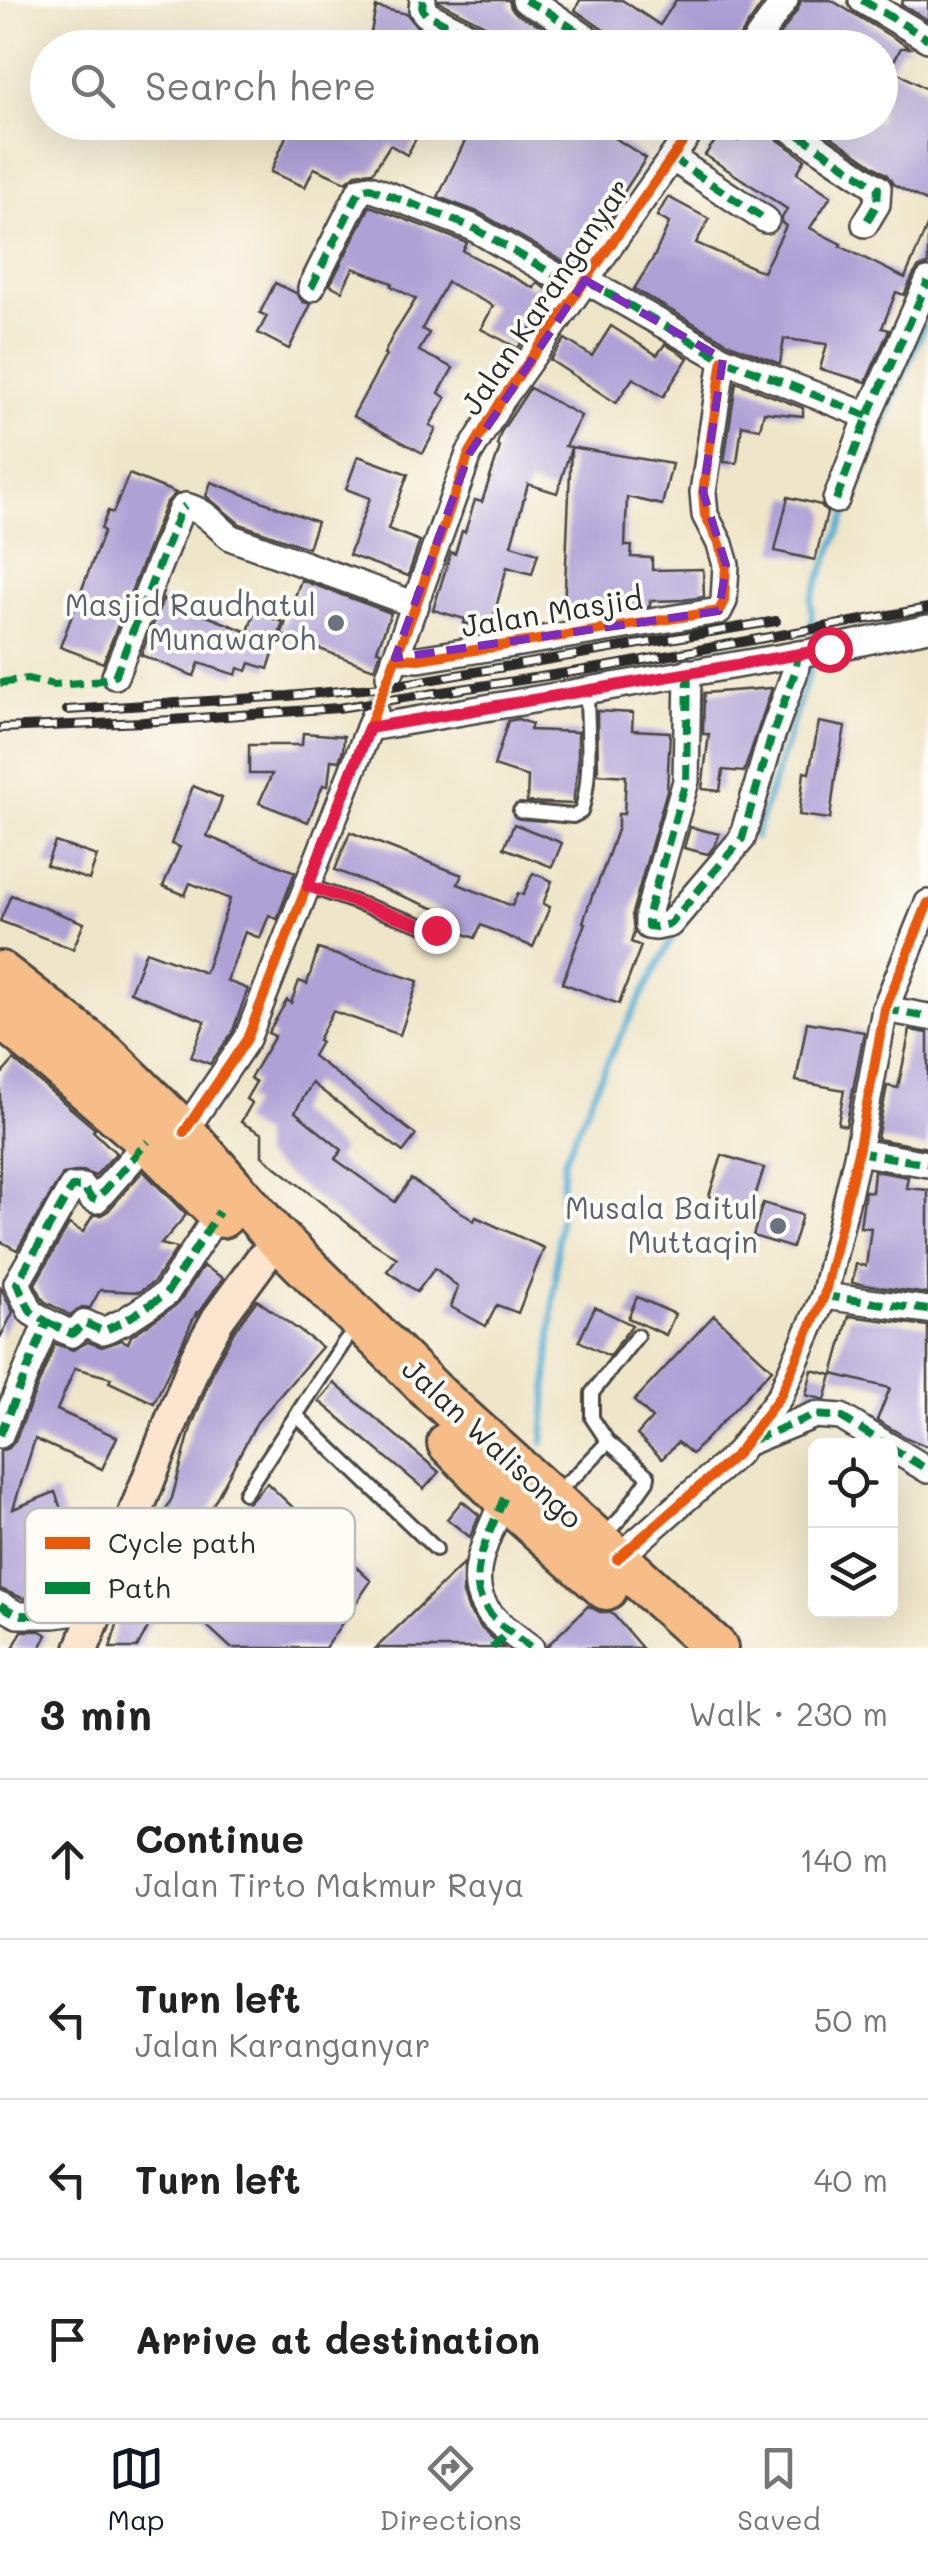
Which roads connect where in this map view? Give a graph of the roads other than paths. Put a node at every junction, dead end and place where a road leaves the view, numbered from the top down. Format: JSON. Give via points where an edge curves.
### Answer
{"nodes":[{"id":1,"x":423,"y":0,"type":"edge"},
{"id":2,"x":525,"y":0,"type":"edge"},
{"id":3,"x":784,"y":0,"type":"edge"},
{"id":4,"x":862,"y":0,"type":"edge"},
{"id":5,"x":458,"y":30,"type":"edge"},
{"id":6,"x":574,"y":30,"type":"edge"},
{"id":7,"x":763,"y":30,"type":"edge"},
{"id":8,"x":928,"y":39,"type":"edge"},
{"id":9,"x":683,"y":140,"type":"edge"},
{"id":10,"x":807,"y":140,"type":"edge"},
{"id":11,"x":672,"y":158,"type":"junction"},
{"id":12,"x":766,"y":220,"type":"dead end"},
{"id":13,"x":865,"y":224,"type":"dead end"},
{"id":14,"x":928,"y":281,"type":"edge"},
{"id":15,"x":582,"y":285,"type":"junction"},
{"id":16,"x":311,"y":288,"type":"dead end"},
{"id":17,"x":723,"y":359,"type":"junction"},
{"id":18,"x":868,"y":416,"type":"junction"},
{"id":19,"x":836,"y":500,"type":"dead end"},
{"id":20,"x":416,"y":605,"type":"junction"},
{"id":21,"x":928,"y":628,"type":"edge"},
{"id":22,"x":810,"y":652,"type":"junction"},
{"id":23,"x":392,"y":667,"type":"joint"},
{"id":24,"x":688,"y":672,"type":"junction"},
{"id":25,"x":115,"y":676,"type":"dead end"},
{"id":26,"x":586,"y":690,"type":"junction"},
{"id":27,"x":520,"y":811,"type":"dead end"},
{"id":28,"x":308,"y":886,"type":"junction"},
{"id":29,"x":928,"y":903,"type":"edge"},
{"id":30,"x":436,"y":930,"type":"dead end"},
{"id":31,"x":0,"y":973,"type":"edge"},
{"id":32,"x":886,"y":1010,"type":"junction"},
{"id":33,"x":0,"y":1016,"type":"edge"},
{"id":34,"x":928,"y":1017,"type":"edge"},
{"id":35,"x":166,"y":1136,"type":"junction"},
{"id":36,"x":858,"y":1152,"type":"junction"},
{"id":37,"x":928,"y":1164,"type":"edge"},
{"id":38,"x":219,"y":1212,"type":"junction"},
{"id":39,"x":268,"y":1247,"type":"junction"},
{"id":40,"x":824,"y":1296,"type":"junction"},
{"id":41,"x":928,"y":1310,"type":"edge"},
{"id":42,"x":47,"y":1322,"type":"junction"},
{"id":43,"x":637,"y":1336,"type":"dead end"},
{"id":44,"x":345,"y":1341,"type":"junction"},
{"id":45,"x":427,"y":1404,"type":"junction"},
{"id":46,"x":296,"y":1415,"type":"junction"},
{"id":47,"x":0,"y":1435,"type":"edge"},
{"id":48,"x":875,"y":1438,"type":"edge"},
{"id":49,"x":608,"y":1442,"type":"junction"},
{"id":50,"x":748,"y":1442,"type":"junction"},
{"id":51,"x":898,"y":1452,"type":"edge"},
{"id":52,"x":928,"y":1470,"type":"edge"},
{"id":53,"x":245,"y":1493,"type":"dead end"},
{"id":54,"x":549,"y":1497,"type":"junction"},
{"id":55,"x":504,"y":1498,"type":"junction"},
{"id":56,"x":138,"y":1508,"type":"edge"},
{"id":57,"x":436,"y":1549,"type":"dead end"},
{"id":58,"x":607,"y":1550,"type":"junction"},
{"id":59,"x":0,"y":1605,"type":"edge"},
{"id":60,"x":25,"y":1615,"type":"edge"},
{"id":61,"x":93,"y":1623,"type":"edge"},
{"id":62,"x":500,"y":1639,"type":"edge"},
{"id":63,"x":82,"y":1648,"type":"edge"},
{"id":64,"x":531,"y":1648,"type":"edge"},
{"id":65,"x":672,"y":1648,"type":"edge"},
{"id":66,"x":716,"y":1648,"type":"edge"}],
"edges":[{"from":1,"to":5,"type":"street","via":[[426,14]]},
{"from":2,"to":6,"type":"street"},
{"from":3,"to":7,"type":"street"},
{"from":4,"to":8,"type":"street"},
{"from":9,"to":11,"type":"street","name":"Jalan Karanganyar"},
{"from":10,"to":13,"type":"street","via":[[878,188]]},
{"from":11,"to":12,"type":"street"},
{"from":11,"to":15,"type":"street","name":"Jalan Karanganyar"},
{"from":14,"to":18,"type":"street"},
{"from":15,"to":16,"type":"street","via":[[472,226],[370,188],[360,190]]},
{"from":15,"to":17,"type":"street"},
{"from":15,"to":20,"type":"street","name":"Jalan Karanganyar","via":[[469,454]]},
{"from":17,"to":18,"type":"street"},
{"from":17,"to":23,"type":"street","name":"Jalan Masjid","via":[[703,492],[705,515],[726,564],[724,602],[716,613]]},
{"from":18,"to":19,"type":"street"},
{"from":20,"to":23,"type":"street","name":"Jalan Karanganyar"},
{"from":20,"to":25,"type":"street","via":[[232,538],[204,512],[185,506]]},
{"from":21,"to":22,"type":"street"},
{"from":22,"to":24,"type":"street"},
{"from":22,"to":24,"type":"street","via":[[795,672],[771,738],[742,839],[670,924],[648,926],[686,781]]},
{"from":24,"to":26,"type":"street"},
{"from":26,"to":27,"type":"lane","via":[[588,769],[581,812]]},
{"from":26,"to":28,"type":"street","via":[[372,720]]},
{"from":28,"to":30,"type":"lane"},
{"from":28,"to":35,"type":"street","via":[[246,1039]]},
{"from":29,"to":32,"type":"street"},
{"from":31,"to":35,"type":"highway","via":[[104,1054]]},
{"from":32,"to":34,"type":"street"},
{"from":32,"to":36,"type":"street"},
{"from":33,"to":35,"type":"highway"},
{"from":35,"to":38,"type":"highway"},
{"from":35,"to":39,"type":"highway"},
{"from":35,"to":42,"type":"street","via":[[96,1200],[83,1187],[72,1187],[17,1283],[31,1312]]},
{"from":36,"to":37,"type":"street"},
{"from":36,"to":40,"type":"street"},
{"from":38,"to":39,"type":"highway"},
{"from":38,"to":42,"type":"street","via":[[166,1294],[124,1322],[103,1331],[86,1322],[72,1334]]},
{"from":39,"to":44,"type":"highway","name":"Jalan Walisongo"},
{"from":39,"to":45,"type":"highway","name":"Jalan Walisongo"},
{"from":39,"to":56,"type":"street","via":[[196,1357]]},
{"from":40,"to":41,"type":"street"},
{"from":40,"to":50,"type":"street","via":[[780,1396]]},
{"from":42,"to":47,"type":"street"},
{"from":43,"to":49,"type":"lane","via":[[592,1394],[592,1418]]},
{"from":44,"to":45,"type":"highway","name":"Jalan Walisongo"},
{"from":44,"to":46,"type":"lane"},
{"from":45,"to":54,"type":"highway","name":"Jalan Walisongo"},
{"from":45,"to":55,"type":"highway","name":"Jalan Walisongo"},
{"from":46,"to":53,"type":"lane"},
{"from":46,"to":57,"type":"lane"},
{"from":48,"to":50,"type":"street","via":[[840,1417],[815,1415]]},
{"from":49,"to":54,"type":"lane"},
{"from":49,"to":58,"type":"lane","via":[[648,1476]]},
{"from":50,"to":58,"type":"street"},
{"from":51,"to":52,"type":"street"},
{"from":54,"to":58,"type":"highway","name":"Jalan Walisongo"},
{"from":55,"to":62,"type":"street","via":[[479,1562],[478,1590],[499,1623]]},
{"from":55,"to":65,"type":"highway","name":"Jalan Walisongo"},
{"from":58,"to":66,"type":"highway","name":"Jalan Walisongo"},
{"from":59,"to":60,"type":"street"},
{"from":61,"to":63,"type":"street"},
{"from":62,"to":64,"type":"street"}]}
